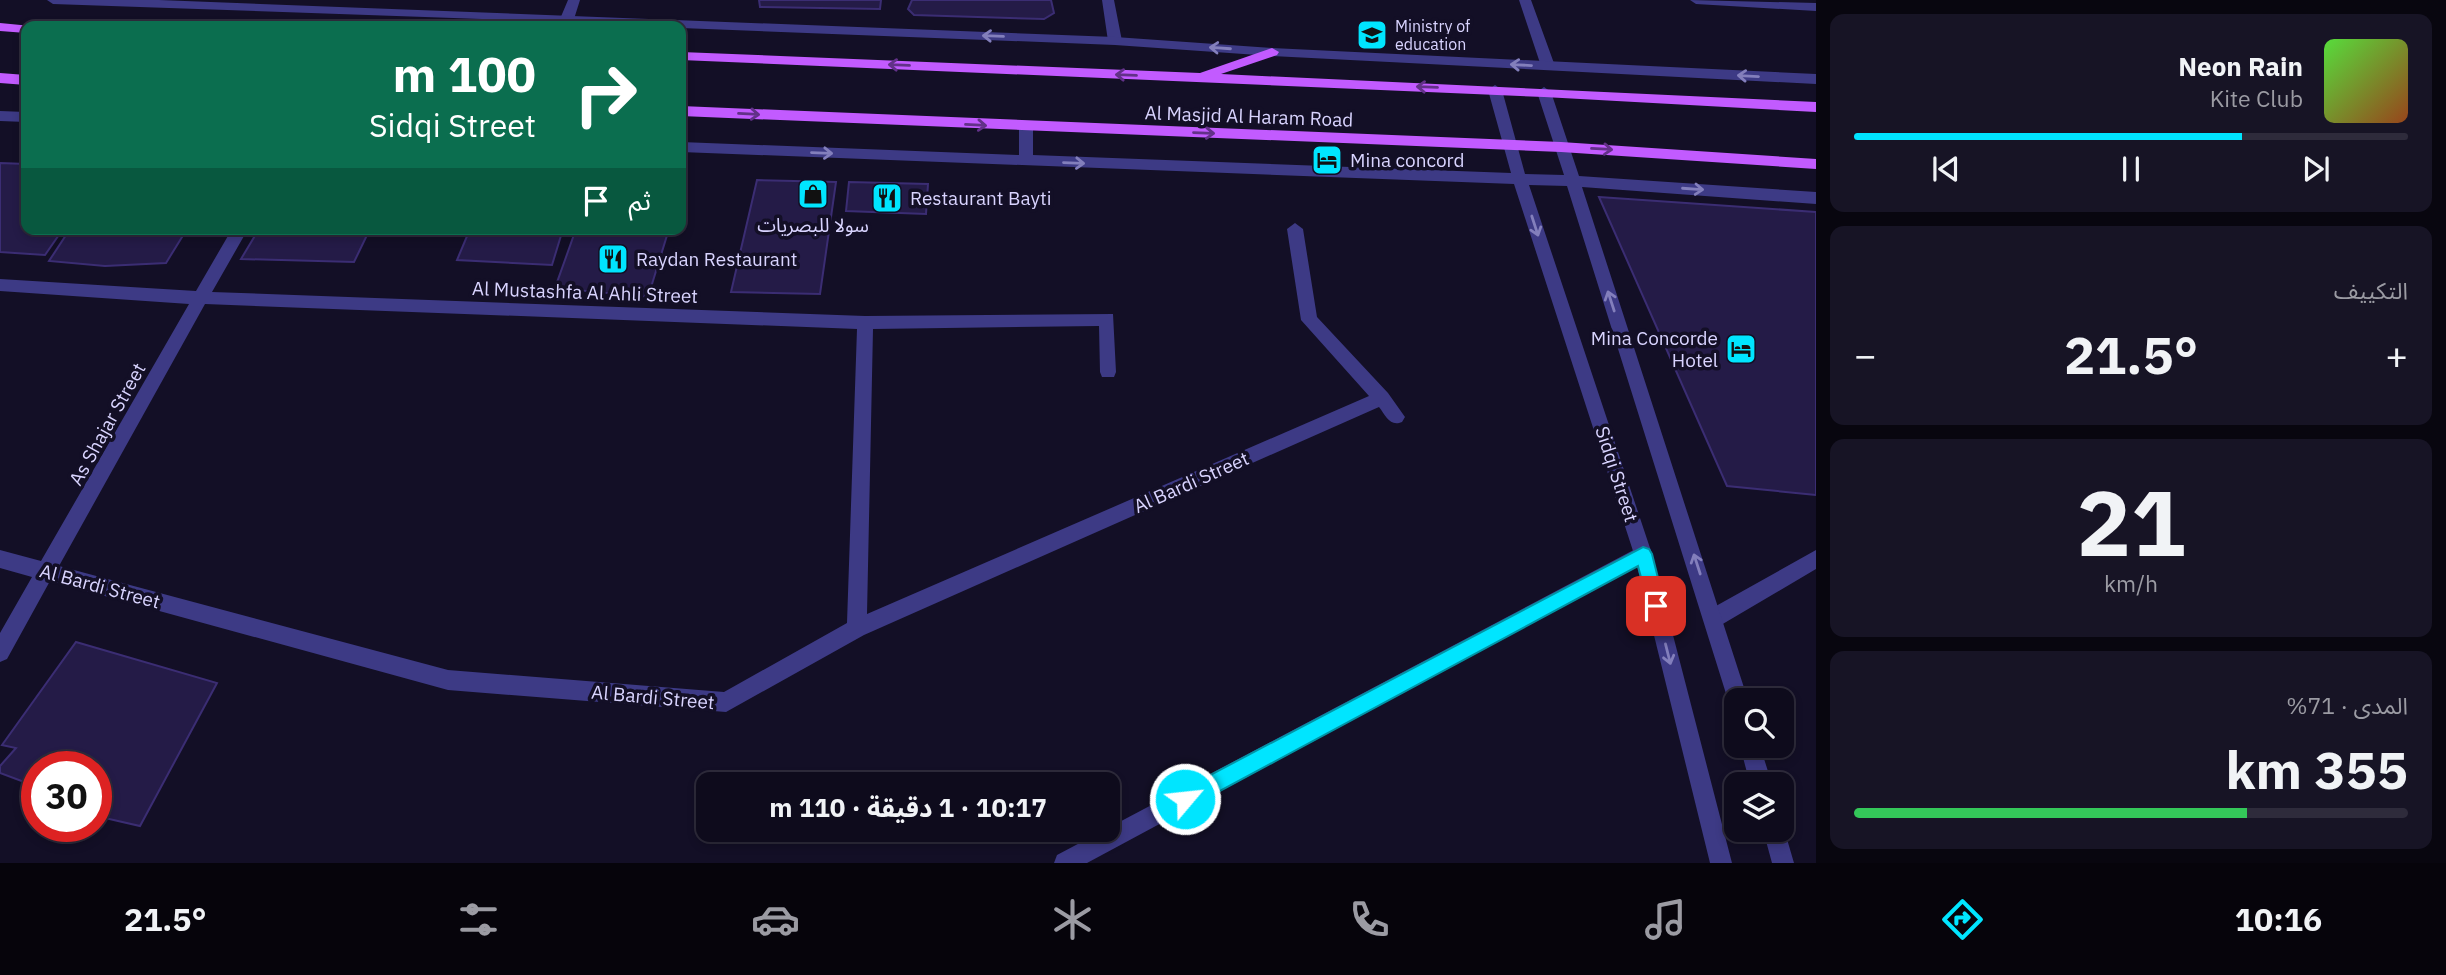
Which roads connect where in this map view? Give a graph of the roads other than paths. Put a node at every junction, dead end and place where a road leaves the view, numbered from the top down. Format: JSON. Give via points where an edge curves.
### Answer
{"nodes":[{"id":1,"x":53,"y":0,"type":"edge"},
{"id":2,"x":574,"y":0,"type":"edge"},
{"id":3,"x":1108,"y":0,"type":"edge"},
{"id":4,"x":1525,"y":0,"type":"edge"},
{"id":5,"x":1696,"y":0,"type":"edge"},
{"id":6,"x":1816,"y":7,"type":"edge"},
{"id":7,"x":567,"y":19,"type":"junction"},
{"id":8,"x":617,"y":21,"type":"edge"},
{"id":9,"x":686,"y":24,"type":"edge"},
{"id":10,"x":0,"y":27,"type":"edge"},
{"id":11,"x":21,"y":29,"type":"edge"},
{"id":12,"x":1115,"y":41,"type":"junction"},
{"id":13,"x":1272,"y":52,"type":"junction"},
{"id":14,"x":686,"y":56,"type":"edge"},
{"id":15,"x":1548,"y":66,"type":"junction"},
{"id":16,"x":0,"y":78,"type":"edge"},
{"id":17,"x":1195,"y":78,"type":"junction"},
{"id":18,"x":1816,"y":79,"type":"edge"},
{"id":19,"x":21,"y":80,"type":"edge"},
{"id":20,"x":1495,"y":90,"type":"junction"},
{"id":21,"x":1544,"y":92,"type":"junction"},
{"id":22,"x":1816,"y":107,"type":"edge"},
{"id":23,"x":686,"y":111,"type":"edge"},
{"id":24,"x":0,"y":116,"type":"edge"},
{"id":25,"x":21,"y":117,"type":"edge"},
{"id":26,"x":1026,"y":127,"type":"junction"},
{"id":27,"x":1510,"y":145,"type":"junction"},
{"id":28,"x":686,"y":147,"type":"edge"},
{"id":29,"x":1561,"y":147,"type":"junction"},
{"id":30,"x":1026,"y":161,"type":"junction"},
{"id":31,"x":1816,"y":164,"type":"edge"},
{"id":32,"x":1520,"y":181,"type":"junction"},
{"id":33,"x":1572,"y":181,"type":"junction"},
{"id":34,"x":1816,"y":198,"type":"edge"},
{"id":35,"x":1296,"y":229,"type":"dead end"},
{"id":36,"x":237,"y":235,"type":"edge"},
{"id":37,"x":0,"y":285,"type":"edge"},
{"id":38,"x":202,"y":298,"type":"junction"},
{"id":39,"x":865,"y":323,"type":"junction"},
{"id":40,"x":1108,"y":372,"type":"dead end"},
{"id":41,"x":1382,"y":398,"type":"junction"},
{"id":42,"x":1396,"y":417,"type":"dead end"},
{"id":43,"x":1643,"y":554,"type":"junction"},
{"id":44,"x":0,"y":559,"type":"edge"},
{"id":45,"x":1816,"y":559,"type":"edge"},
{"id":46,"x":48,"y":572,"type":"junction"},
{"id":47,"x":1714,"y":618,"type":"junction"},
{"id":48,"x":857,"y":628,"type":"junction"},
{"id":49,"x":0,"y":652,"type":"edge"},
{"id":50,"x":1734,"y":688,"type":"edge"},
{"id":51,"x":1777,"y":842,"type":"edge"},
{"id":52,"x":1065,"y":863,"type":"edge"},
{"id":53,"x":1721,"y":863,"type":"edge"},
{"id":54,"x":1783,"y":863,"type":"edge"}],
"edges":[{"from":1,"to":7,"type":"street"},
{"from":2,"to":7,"type":"street"},
{"from":3,"to":12,"type":"street"},
{"from":4,"to":15,"type":"street"},
{"from":5,"to":6,"type":"street"},
{"from":8,"to":7,"type":"street","one_way":true},
{"from":12,"to":9,"type":"street","one_way":true},
{"from":10,"to":11,"type":"main road"},
{"from":13,"to":12,"type":"street","one_way":true},
{"from":15,"to":13,"type":"street","one_way":true},
{"from":13,"to":17,"type":"main road"},
{"from":17,"to":14,"type":"main road","name":"Al Masjid Al Haram Road","one_way":true},
{"from":18,"to":15,"type":"street","one_way":true},
{"from":16,"to":19,"type":"main road"},
{"from":20,"to":17,"type":"main road","name":"Al Masjid Al Haram Road","one_way":true},
{"from":20,"to":21,"type":"main road","name":"Al Masjid Al Haram Road"},
{"from":20,"to":27,"type":"street","name":"Sidqi Street"},
{"from":21,"to":22,"type":"main road","name":"Al Masjid Al Haram Road"},
{"from":21,"to":29,"type":"street"},
{"from":23,"to":26,"type":"main road","name":"Al Masjid Al Haram Road","one_way":true},
{"from":24,"to":25,"type":"street"},
{"from":26,"to":27,"type":"main road","name":"Al Masjid Al Haram Road","one_way":true},
{"from":26,"to":30,"type":"street"},
{"from":27,"to":29,"type":"main road","name":"Al Masjid Al Haram Road"},
{"from":27,"to":32,"type":"street","name":"Sidqi Street"},
{"from":28,"to":30,"type":"street","one_way":true},
{"from":29,"to":31,"type":"main road","name":"Al Masjid Al Haram Road","one_way":true},
{"from":29,"to":33,"type":"street"},
{"from":30,"to":32,"type":"street","one_way":true},
{"from":32,"to":33,"type":"street"},
{"from":32,"to":43,"type":"street","name":"Sidqi Street","one_way":true},
{"from":33,"to":34,"type":"street","one_way":true},
{"from":47,"to":33,"type":"street","one_way":true},
{"from":35,"to":41,"type":"street","via":[[1309,320]]},
{"from":36,"to":38,"type":"street","name":"As Shajar Street"},
{"from":37,"to":38,"type":"street","name":"Al Mustashfa Al Ahli Street"},
{"from":38,"to":39,"type":"street","name":"Al Mustashfa Al Ahli Street"},
{"from":38,"to":46,"type":"street","name":"As Shajar Street"},
{"from":39,"to":40,"type":"street","name":"Al Mustashfa Al Ahli Street","via":[[1107,319]]},
{"from":39,"to":48,"type":"street"},
{"from":41,"to":42,"type":"street"},
{"from":41,"to":48,"type":"street","name":"Al Bardi Street"},
{"from":43,"to":52,"type":"street"},
{"from":43,"to":53,"type":"street","name":"Sidqi Street","one_way":true},
{"from":44,"to":46,"type":"street","name":"Al Bardi Street"},
{"from":45,"to":47,"type":"street"},
{"from":46,"to":48,"type":"street","name":"Al Bardi Street","via":[[448,680],[726,702]]},
{"from":46,"to":49,"type":"street","name":"As Shajar Street"},
{"from":47,"to":50,"type":"street"},
{"from":51,"to":54,"type":"street"}]}
